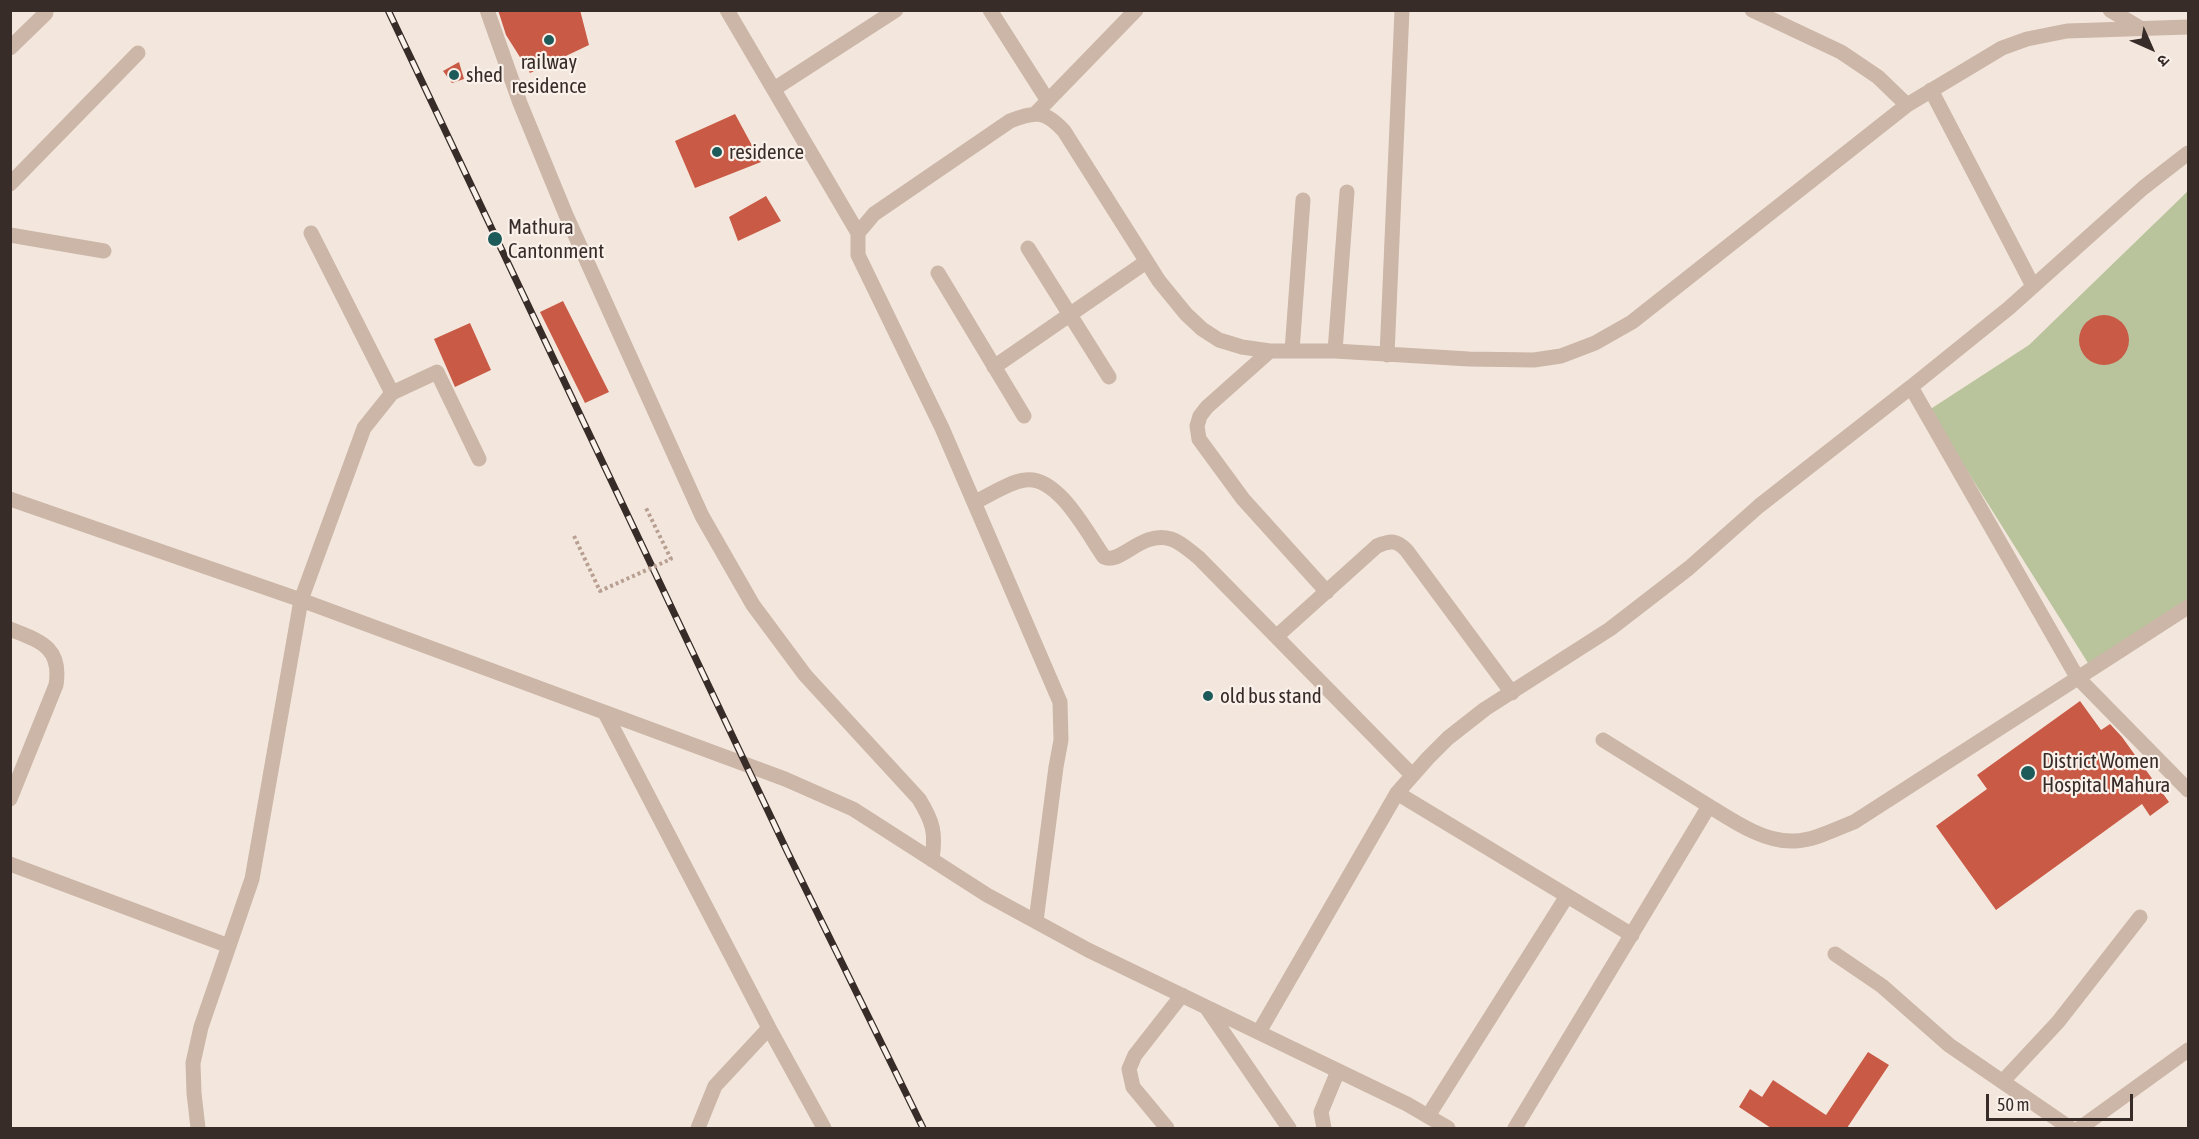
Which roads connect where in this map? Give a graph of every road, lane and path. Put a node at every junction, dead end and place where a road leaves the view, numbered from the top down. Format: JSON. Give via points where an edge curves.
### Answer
{"nodes":[{"id":1,"x":487,"y":10,"type":"edge"},
{"id":2,"x":727,"y":10,"type":"edge"},
{"id":3,"x":896,"y":10,"type":"edge"},
{"id":4,"x":990,"y":10,"type":"edge"},
{"id":5,"x":1136,"y":10,"type":"edge"},
{"id":6,"x":1402,"y":10,"type":"edge"},
{"id":7,"x":2110,"y":10,"type":"edge"},
{"id":8,"x":1753,"y":11,"type":"edge"},
{"id":9,"x":46,"y":13,"type":"dead end"},
{"id":10,"x":2188,"y":27,"type":"edge"},
{"id":11,"x":2140,"y":28,"type":"junction"},
{"id":12,"x":10,"y":48,"type":"edge"},
{"id":13,"x":138,"y":53,"type":"dead end"},
{"id":14,"x":774,"y":89,"type":"junction"},
{"id":15,"x":1931,"y":90,"type":"junction"},
{"id":16,"x":1048,"y":101,"type":"junction"},
{"id":17,"x":1906,"y":105,"type":"junction"},
{"id":18,"x":1036,"y":113,"type":"junction"},
{"id":19,"x":2188,"y":153,"type":"edge"},
{"id":20,"x":10,"y":184,"type":"edge"},
{"id":21,"x":1347,"y":192,"type":"dead end"},
{"id":22,"x":1303,"y":200,"type":"dead end"},
{"id":23,"x":311,"y":233,"type":"dead end"},
{"id":24,"x":858,"y":233,"type":"junction"},
{"id":25,"x":10,"y":235,"type":"edge"},
{"id":26,"x":1028,"y":248,"type":"dead end"},
{"id":27,"x":105,"y":251,"type":"dead end"},
{"id":28,"x":1146,"y":262,"type":"junction"},
{"id":29,"x":938,"y":273,"type":"dead end"},
{"id":30,"x":2033,"y":286,"type":"junction"},
{"id":31,"x":1069,"y":315,"type":"junction"},
{"id":32,"x":1270,"y":351,"type":"junction"},
{"id":33,"x":1292,"y":351,"type":"junction"},
{"id":34,"x":1335,"y":351,"type":"junction"},
{"id":35,"x":1387,"y":355,"type":"junction"},
{"id":36,"x":994,"y":367,"type":"junction"},
{"id":37,"x":1109,"y":377,"type":"dead end"},
{"id":38,"x":1911,"y":387,"type":"junction"},
{"id":39,"x":392,"y":393,"type":"junction"},
{"id":40,"x":1024,"y":416,"type":"dead end"},
{"id":41,"x":479,"y":459,"type":"dead end"},
{"id":42,"x":10,"y":499,"type":"edge"},
{"id":43,"x":975,"y":502,"type":"junction"},
{"id":44,"x":645,"y":506,"type":"dead end"},
{"id":45,"x":574,"y":536,"type":"dead end"},
{"id":46,"x":1327,"y":592,"type":"junction"},
{"id":47,"x":301,"y":600,"type":"junction"},
{"id":48,"x":2188,"y":607,"type":"edge"},
{"id":49,"x":10,"y":628,"type":"edge"},
{"id":50,"x":1277,"y":636,"type":"junction"},
{"id":51,"x":2077,"y":677,"type":"junction"},
{"id":52,"x":1512,"y":693,"type":"junction"},
{"id":53,"x":605,"y":713,"type":"junction"},
{"id":54,"x":1603,"y":740,"type":"dead end"},
{"id":55,"x":1412,"y":775,"type":"junction"},
{"id":56,"x":2188,"y":790,"type":"edge"},
{"id":57,"x":1397,"y":793,"type":"junction"},
{"id":58,"x":10,"y":799,"type":"edge"},
{"id":59,"x":1709,"y":806,"type":"junction"},
{"id":60,"x":932,"y":860,"type":"junction"},
{"id":61,"x":10,"y":864,"type":"edge"},
{"id":62,"x":1567,"y":896,"type":"junction"},
{"id":63,"x":2140,"y":917,"type":"dead end"},
{"id":64,"x":1036,"y":921,"type":"junction"},
{"id":65,"x":1632,"y":935,"type":"junction"},
{"id":66,"x":229,"y":946,"type":"junction"},
{"id":67,"x":1835,"y":954,"type":"dead end"},
{"id":68,"x":1182,"y":995,"type":"junction"},
{"id":69,"x":1206,"y":1007,"type":"junction"},
{"id":70,"x":769,"y":1028,"type":"junction"},
{"id":71,"x":1259,"y":1032,"type":"junction"},
{"id":72,"x":2188,"y":1050,"type":"edge"},
{"id":73,"x":1338,"y":1071,"type":"junction"},
{"id":74,"x":2002,"y":1081,"type":"junction"},
{"id":75,"x":1428,"y":1116,"type":"junction"},
{"id":76,"x":697,"y":1126,"type":"edge"},
{"id":77,"x":198,"y":1128,"type":"edge"},
{"id":78,"x":824,"y":1128,"type":"edge"},
{"id":79,"x":1167,"y":1128,"type":"edge"},
{"id":80,"x":1289,"y":1128,"type":"edge"},
{"id":81,"x":1324,"y":1128,"type":"edge"},
{"id":82,"x":1448,"y":1128,"type":"edge"},
{"id":83,"x":1515,"y":1128,"type":"edge"},
{"id":84,"x":2070,"y":1128,"type":"edge"},
{"id":85,"x":2080,"y":1128,"type":"edge"}],
"edges":[{"from":1,"to":60,"type":"street","via":[[562,205],[702,516],[753,604],[805,675],[919,799],[935,839]]},
{"from":2,"to":14,"type":"street"},
{"from":3,"to":14,"type":"street"},
{"from":4,"to":16,"type":"street"},
{"from":5,"to":16,"type":"street"},
{"from":6,"to":35,"type":"street"},
{"from":7,"to":11,"type":"street"},
{"from":8,"to":17,"type":"street","via":[[1841,52],[1878,77]]},
{"from":9,"to":12,"type":"street"},
{"from":10,"to":11,"type":"street"},
{"from":11,"to":15,"type":"street","via":[[2067,31],[2027,39],[2002,48]]},
{"from":13,"to":20,"type":"street"},
{"from":14,"to":24,"type":"street"},
{"from":15,"to":17,"type":"street"},
{"from":15,"to":30,"type":"street"},
{"from":16,"to":18,"type":"street"},
{"from":17,"to":35,"type":"street","via":[[1632,322],[1595,343],[1561,356],[1534,360]]},
{"from":18,"to":24,"type":"street","via":[[1003,126],[874,214]]},
{"from":18,"to":28,"type":"street","via":[[1051,119],[1064,131]]},
{"from":19,"to":30,"type":"street"},
{"from":21,"to":34,"type":"street"},
{"from":22,"to":33,"type":"street"},
{"from":23,"to":39,"type":"street"},
{"from":24,"to":43,"type":"street","via":[[858,255]]},
{"from":25,"to":27,"type":"street"},
{"from":26,"to":31,"type":"street"},
{"from":28,"to":31,"type":"street"},
{"from":28,"to":32,"type":"street","via":[[1202,329],[1219,340]]},
{"from":29,"to":36,"type":"street"},
{"from":30,"to":38,"type":"street"},
{"from":31,"to":36,"type":"street"},
{"from":31,"to":37,"type":"street"},
{"from":32,"to":33,"type":"street"},
{"from":32,"to":46,"type":"street","via":[[1200,416],[1199,439],[1243,499]]},
{"from":33,"to":34,"type":"street"},
{"from":34,"to":35,"type":"street"},
{"from":36,"to":40,"type":"street"},
{"from":38,"to":51,"type":"street"},
{"from":38,"to":52,"type":"street","via":[[1767,499],[1689,568],[1611,629]]},
{"from":39,"to":41,"type":"street","via":[[436,372]]},
{"from":39,"to":47,"type":"street","via":[[364,428]]},
{"from":42,"to":47,"type":"street"},
{"from":43,"to":50,"type":"street","via":[[1022,480],[1035,479],[1049,485],[1064,499],[1104,557],[1112,560],[1154,537],[1170,539],[1199,558]]},
{"from":43,"to":64,"type":"street","via":[[1060,702],[1061,740]]},
{"from":44,"to":45,"type":"path","bridge":true,"via":[[670,559],[600,591]]},
{"from":46,"to":50,"type":"street"},
{"from":46,"to":52,"type":"street","via":[[1377,546],[1388,541],[1400,544]]},
{"from":47,"to":53,"type":"street"},
{"from":47,"to":66,"type":"street","via":[[252,879]]},
{"from":48,"to":51,"type":"street"},
{"from":49,"to":58,"type":"street","via":[[43,643],[54,656],[58,671],[56,685]]},
{"from":50,"to":55,"type":"street"},
{"from":51,"to":56,"type":"street"},
{"from":51,"to":59,"type":"street","via":[[1854,822],[1812,838],[1794,842],[1771,838]]},
{"from":52,"to":55,"type":"street","via":[[1448,738]]},
{"from":53,"to":60,"type":"street","via":[[786,779],[853,809]]},
{"from":53,"to":70,"type":"street"},
{"from":54,"to":59,"type":"street"},
{"from":55,"to":57,"type":"street"},
{"from":57,"to":62,"type":"street"},
{"from":57,"to":71,"type":"street"},
{"from":59,"to":65,"type":"street"},
{"from":60,"to":64,"type":"street"},
{"from":61,"to":66,"type":"street"},
{"from":62,"to":65,"type":"street"},
{"from":62,"to":75,"type":"street"},
{"from":63,"to":74,"type":"street","via":[[2058,1022]]},
{"from":64,"to":68,"type":"street"},
{"from":65,"to":83,"type":"street"},
{"from":66,"to":77,"type":"street","via":[[193,1063]]},
{"from":67,"to":74,"type":"street","via":[[1882,986],[1949,1045]]},
{"from":68,"to":69,"type":"street"},
{"from":68,"to":79,"type":"street","via":[[1135,1055],[1129,1069],[1133,1087]]},
{"from":69,"to":71,"type":"street"},
{"from":69,"to":80,"type":"street"},
{"from":70,"to":76,"type":"street","via":[[716,1086]]},
{"from":70,"to":78,"type":"street"},
{"from":71,"to":73,"type":"street"},
{"from":72,"to":85,"type":"street"},
{"from":73,"to":75,"type":"street"},
{"from":73,"to":81,"type":"street","via":[[1321,1112]]},
{"from":74,"to":84,"type":"street"},
{"from":75,"to":82,"type":"street"}]}
